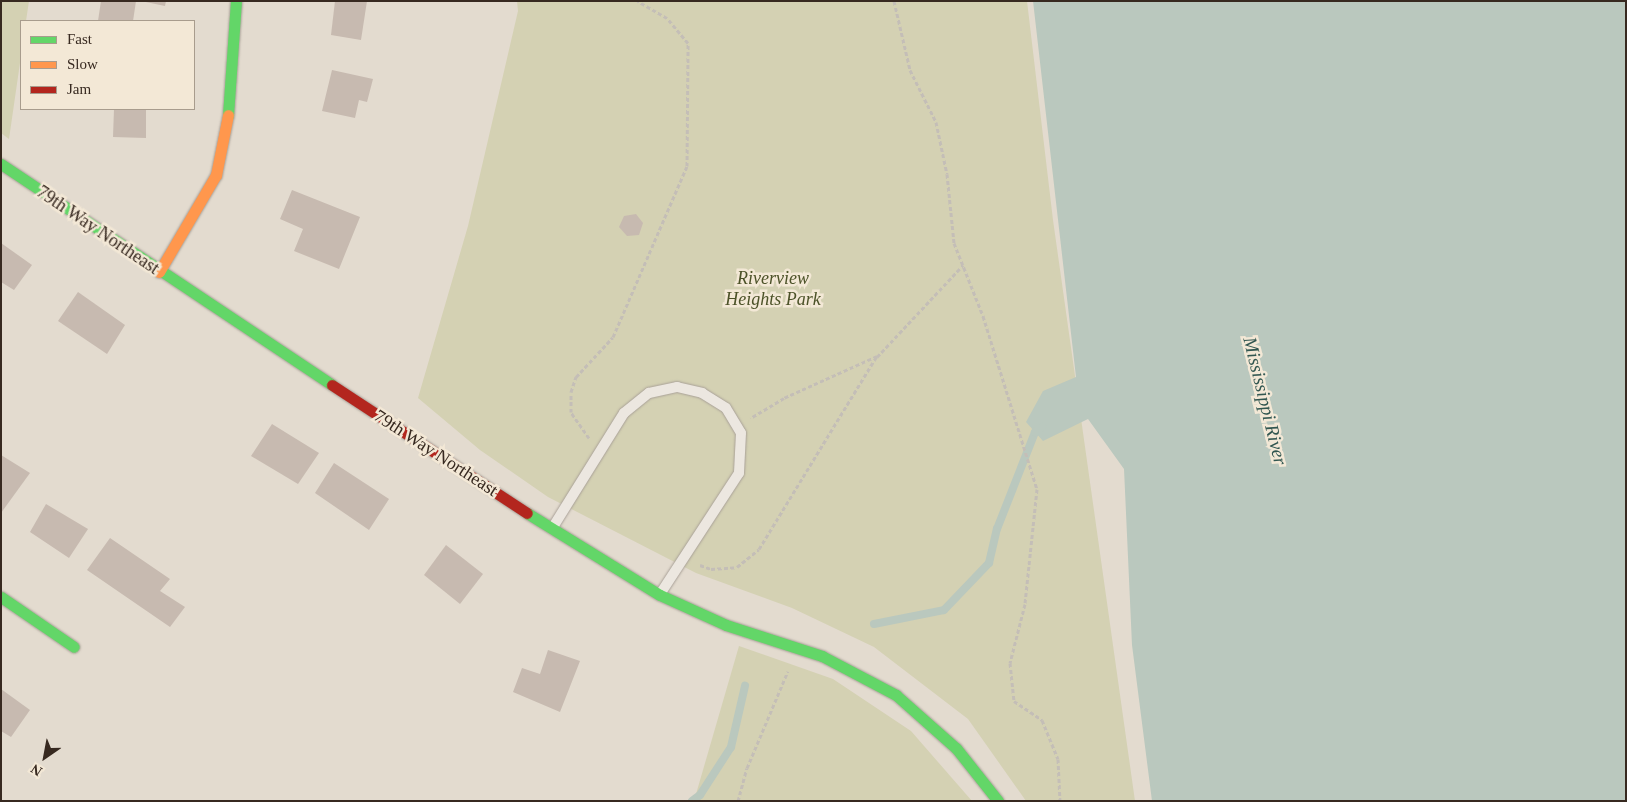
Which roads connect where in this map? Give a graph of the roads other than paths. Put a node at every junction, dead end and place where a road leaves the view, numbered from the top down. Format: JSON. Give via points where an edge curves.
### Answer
{"nodes":[{"id":1,"x":236,"y":1,"type":"edge"},
{"id":2,"x":1,"y":164,"type":"edge"},
{"id":3,"x":159,"y":272,"type":"junction"},
{"id":4,"x":552,"y":529,"type":"junction"},
{"id":5,"x":660,"y":595,"type":"junction"},
{"id":6,"x":1,"y":596,"type":"edge"},
{"id":7,"x":74,"y":647,"type":"dead end"},
{"id":8,"x":998,"y":801,"type":"edge"}],
"edges":[{"from":1,"to":3,"type":"street","via":[[227,125],[216,176]]},
{"from":2,"to":3,"type":"street","name":"79th Way Northeast"},
{"from":3,"to":4,"type":"street","name":"79th Way Northeast"},
{"from":4,"to":5,"type":"street","name":"79th Way Northeast"},
{"from":4,"to":5,"type":"lane","via":[[624,413],[649,393],[677,387],[702,393],[726,408],[741,433],[739,473]]},
{"from":5,"to":8,"type":"street","name":"79th Way Northeast","via":[[726,625],[794,646],[851,669],[896,694],[956,748]]},
{"from":6,"to":7,"type":"street"}]}
